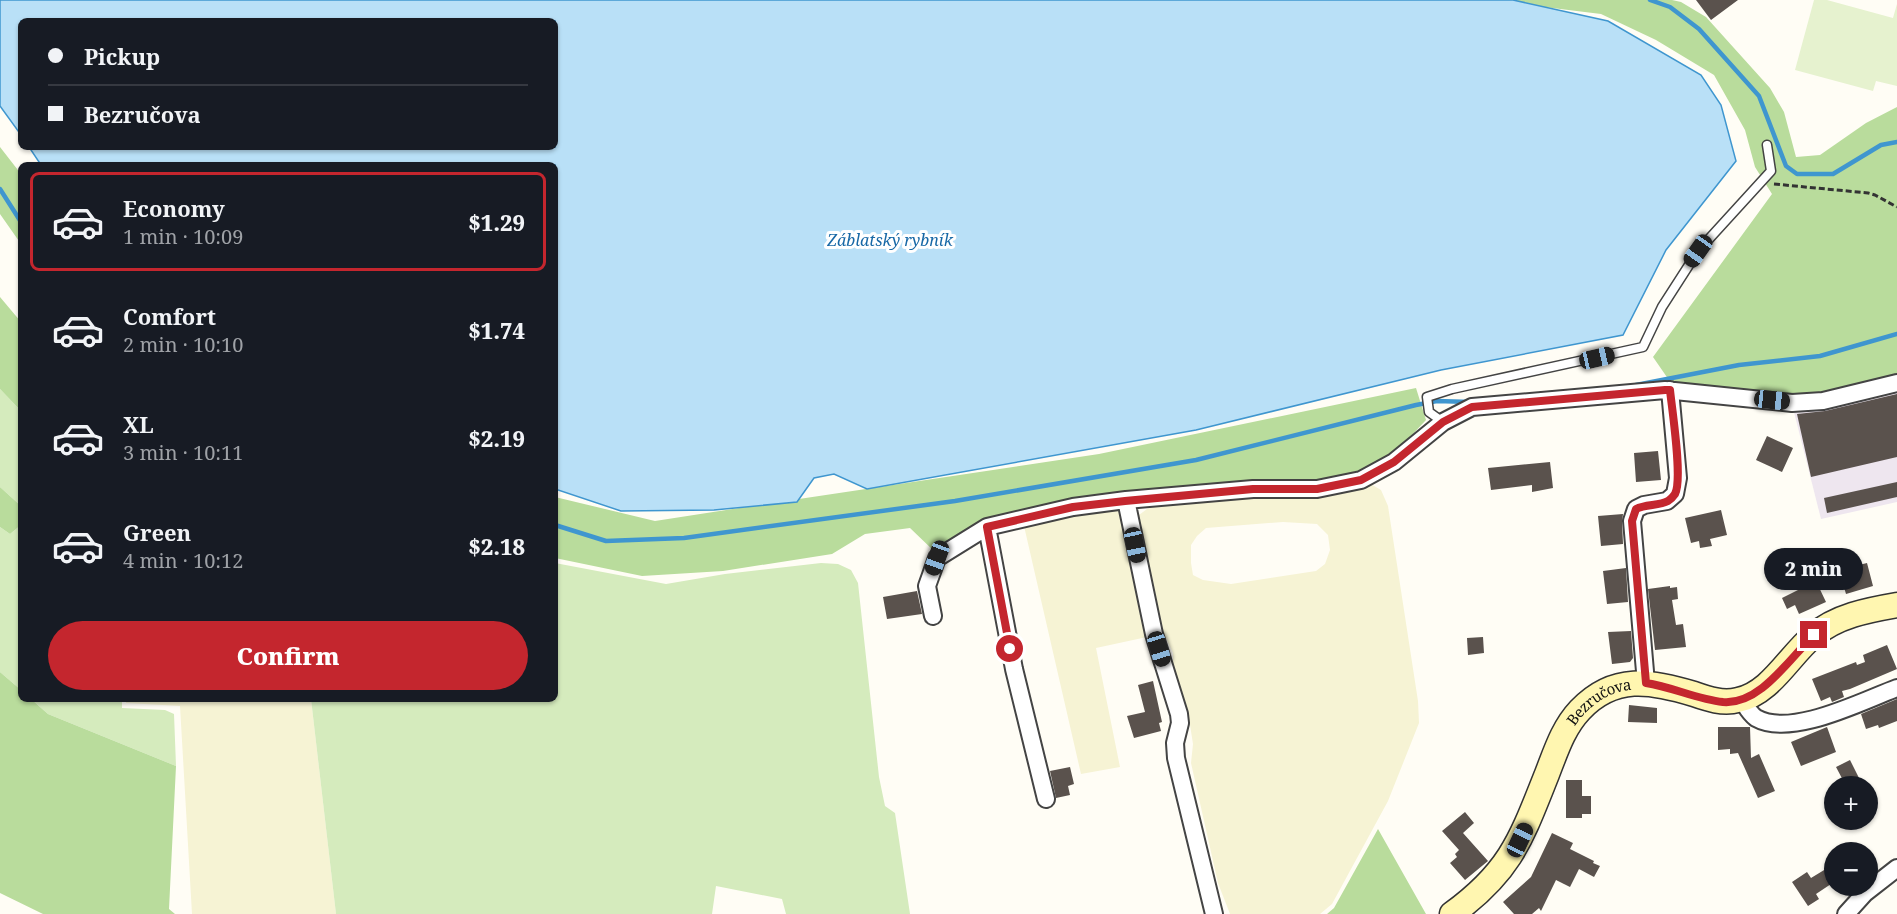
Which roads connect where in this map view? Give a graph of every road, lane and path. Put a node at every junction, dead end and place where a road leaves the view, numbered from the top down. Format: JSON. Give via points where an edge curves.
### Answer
{"nodes":[{"id":1,"x":1767,"y":145,"type":"dead end"},
{"id":2,"x":1760,"y":183,"type":"junction"},
{"id":3,"x":1897,"y":207,"type":"edge"},
{"id":4,"x":1897,"y":383,"type":"edge"},
{"id":5,"x":1670,"y":390,"type":"junction"},
{"id":6,"x":1436,"y":417,"type":"junction"},
{"id":7,"x":1125,"y":501,"type":"junction"},
{"id":8,"x":987,"y":527,"type":"junction"},
{"id":9,"x":1897,"y":605,"type":"edge"},
{"id":10,"x":933,"y":616,"type":"dead end"},
{"id":11,"x":1646,"y":683,"type":"junction"},
{"id":12,"x":1897,"y":688,"type":"edge"},
{"id":13,"x":1742,"y":700,"type":"junction"},
{"id":14,"x":1046,"y":800,"type":"dead end"},
{"id":15,"x":1897,"y":868,"type":"edge"},
{"id":16,"x":1214,"y":914,"type":"edge"},
{"id":17,"x":1452,"y":914,"type":"edge"},
{"id":18,"x":1846,"y":914,"type":"edge"}],
"edges":[{"from":1,"to":2,"type":"lane","via":[[1772,167]]},
{"from":2,"to":3,"type":"path","via":[[1868,193]]},
{"from":2,"to":6,"type":"lane","via":[[1698,251],[1662,307],[1643,347],[1427,397]]},
{"from":4,"to":5,"type":"street","via":[[1823,401],[1792,403]]},
{"from":5,"to":6,"type":"street","via":[[1472,407]]},
{"from":5,"to":11,"type":"street","via":[[1678,478],[1675,494],[1667,501],[1636,509],[1632,521]]},
{"from":6,"to":7,"type":"street","via":[[1394,462],[1361,480],[1317,489],[1253,489]]},
{"from":7,"to":8,"type":"street","via":[[1073,507]]},
{"from":7,"to":16,"type":"street","via":[[1154,634],[1179,714],[1176,758]]},
{"from":8,"to":10,"type":"street","via":[[937,558],[927,586]]},
{"from":8,"to":14,"type":"street","via":[[1014,669]]},
{"from":9,"to":13,"type":"main road","via":[[1865,611],[1826,626],[1766,686]]},
{"from":11,"to":13,"type":"main road","name":"Bezručova","via":[[1724,702]]},
{"from":11,"to":17,"type":"main road","name":"Bezručova","via":[[1611,688],[1579,711],[1563,733],[1530,818],[1506,864]]},
{"from":12,"to":13,"type":"street","via":[[1804,723],[1764,721],[1752,714]]},
{"from":15,"to":18,"type":"street"}]}
